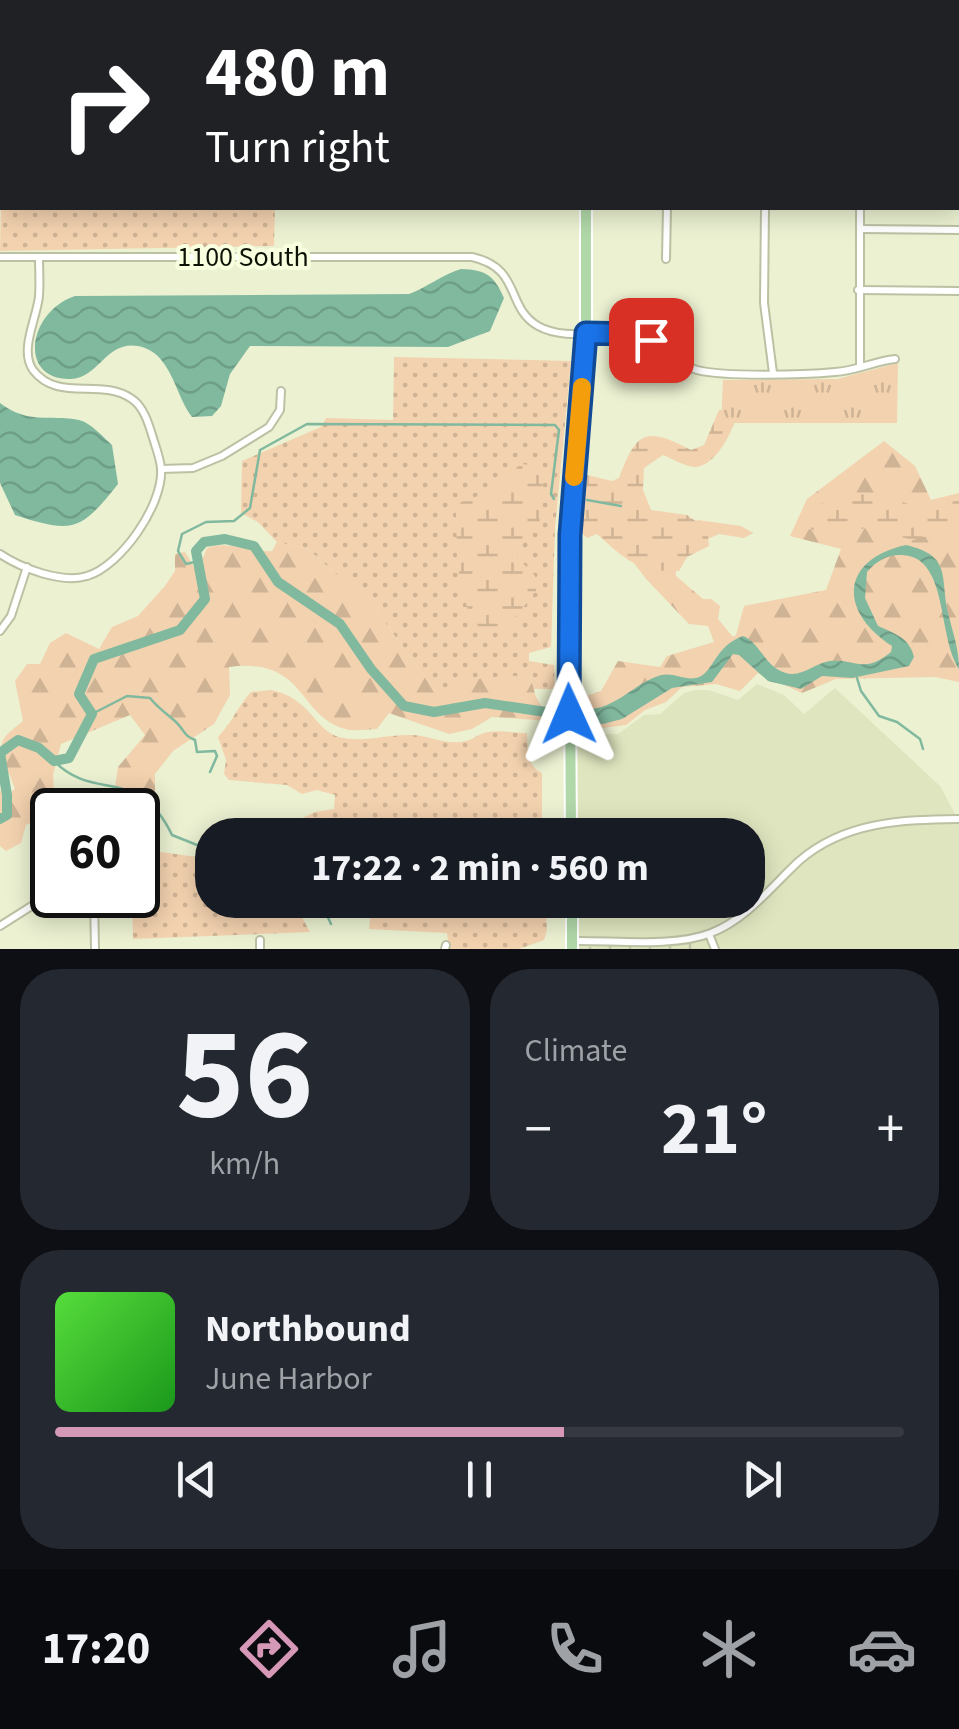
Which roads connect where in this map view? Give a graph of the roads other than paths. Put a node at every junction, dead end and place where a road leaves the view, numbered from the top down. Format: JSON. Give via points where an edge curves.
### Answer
{"nodes":[{"id":1,"x":586,"y":210,"type":"edge"},
{"id":2,"x":668,"y":210,"type":"edge"},
{"id":3,"x":765,"y":210,"type":"edge"},
{"id":4,"x":860,"y":210,"type":"edge"},
{"id":5,"x":860,"y":229,"type":"junction"},
{"id":6,"x":959,"y":230,"type":"edge"},
{"id":7,"x":0,"y":258,"type":"edge"},
{"id":8,"x":39,"y":258,"type":"junction"},
{"id":9,"x":666,"y":260,"type":"dead end"},
{"id":10,"x":858,"y":290,"type":"junction"},
{"id":11,"x":959,"y":292,"type":"edge"},
{"id":12,"x":586,"y":333,"type":"junction"},
{"id":13,"x":895,"y":359,"type":"dead end"},
{"id":14,"x":860,"y":367,"type":"junction"},
{"id":15,"x":772,"y":373,"type":"junction"},
{"id":16,"x":281,"y":391,"type":"dead end"},
{"id":17,"x":162,"y":469,"type":"junction"},
{"id":18,"x":0,"y":554,"type":"edge"},
{"id":19,"x":27,"y":567,"type":"junction"},
{"id":20,"x":0,"y":631,"type":"edge"},
{"id":21,"x":571,"y":818,"type":"edge"},
{"id":22,"x":959,"y":819,"type":"edge"},
{"id":23,"x":30,"y":907,"type":"edge"},
{"id":24,"x":94,"y":918,"type":"edge"},
{"id":25,"x":572,"y":918,"type":"edge"},
{"id":26,"x":0,"y":926,"type":"edge"},
{"id":27,"x":709,"y":934,"type":"junction"},
{"id":28,"x":572,"y":945,"type":"edge"},
{"id":29,"x":94,"y":949,"type":"edge"},
{"id":30,"x":715,"y":949,"type":"edge"}],
"edges":[{"from":1,"to":12,"type":"main road"},
{"from":2,"to":9,"type":"street"},
{"from":3,"to":15,"type":"street"},
{"from":4,"to":5,"type":"street"},
{"from":5,"to":6,"type":"street"},
{"from":5,"to":10,"type":"street"},
{"from":7,"to":8,"type":"street","name":"1100 South"},
{"from":8,"to":12,"type":"street","name":"1100 South","via":[[472,257],[486,260],[510,282],[538,326]]},
{"from":8,"to":17,"type":"street","via":[[28,360],[34,372],[50,385],[129,396],[150,428]]},
{"from":10,"to":11,"type":"street"},
{"from":10,"to":14,"type":"street"},
{"from":12,"to":15,"type":"street","via":[[651,340],[692,368],[712,373]]},
{"from":12,"to":21,"type":"main road","via":[[570,528]]},
{"from":13,"to":14,"type":"street"},
{"from":14,"to":15,"type":"street"},
{"from":16,"to":17,"type":"street","via":[[280,410],[269,427],[193,468]]},
{"from":17,"to":19,"type":"street","via":[[151,510],[116,558],[82,578]]},
{"from":18,"to":19,"type":"street"},
{"from":19,"to":20,"type":"street"},
{"from":22,"to":27,"type":"street","via":[[892,821],[824,843],[745,914]]},
{"from":23,"to":26,"type":"street"},
{"from":24,"to":29,"type":"street"},
{"from":25,"to":28,"type":"main road"},
{"from":27,"to":28,"type":"street"},
{"from":27,"to":30,"type":"street"}]}
